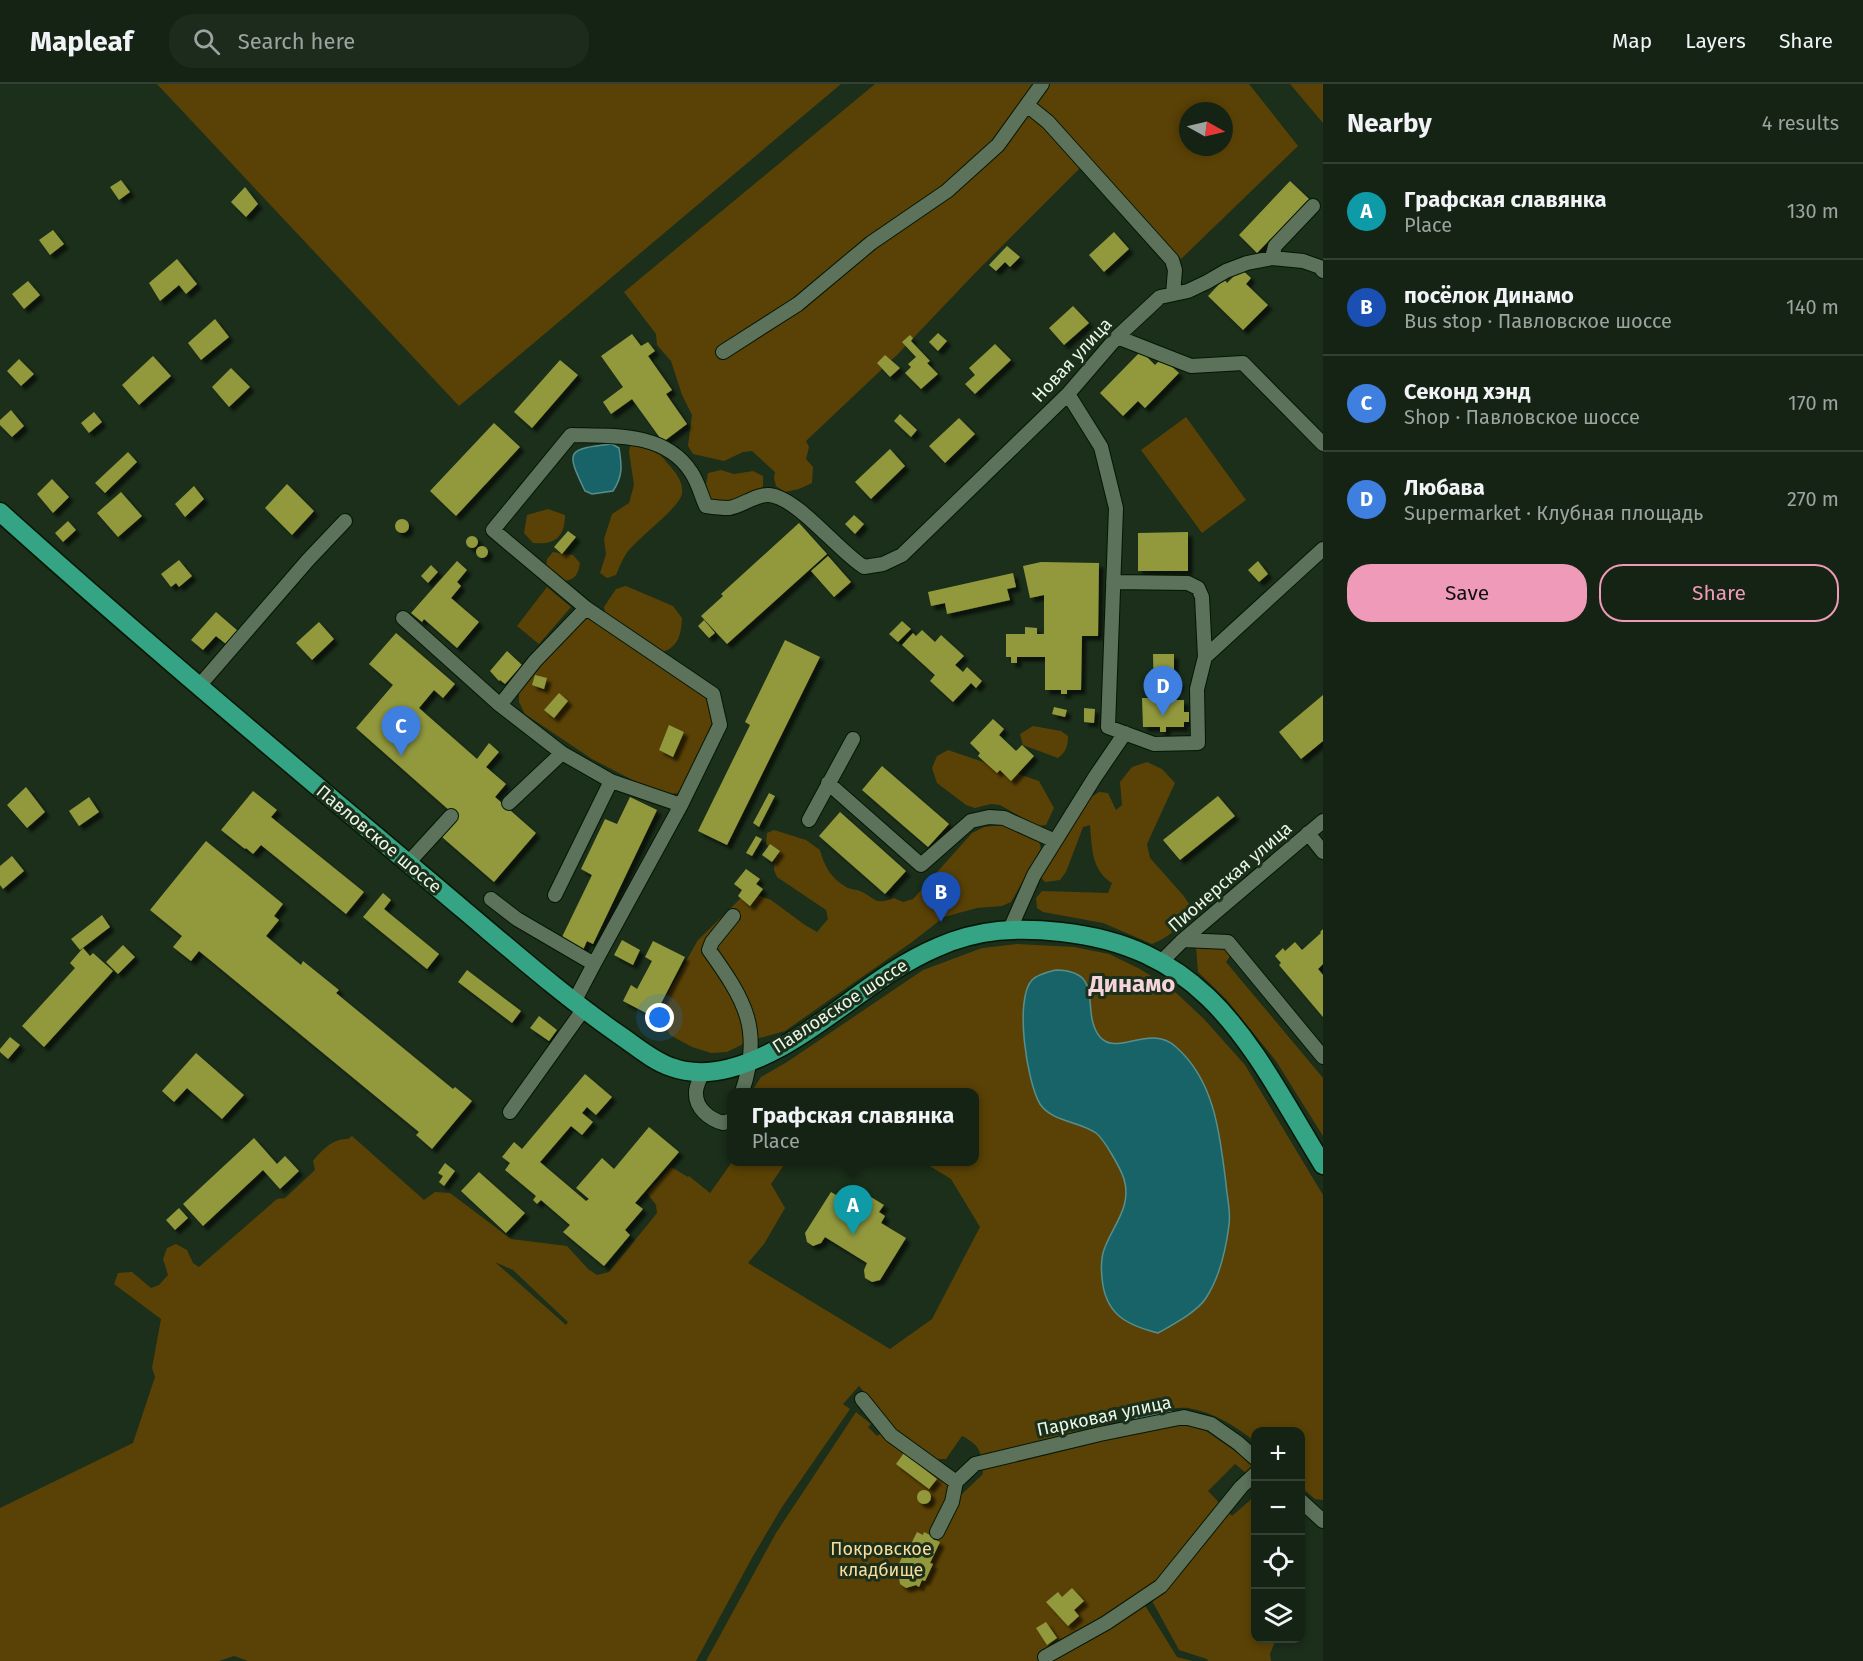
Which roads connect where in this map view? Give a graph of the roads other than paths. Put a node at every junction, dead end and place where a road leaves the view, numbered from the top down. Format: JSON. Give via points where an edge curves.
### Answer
{"nodes":[{"id":1,"x":1042,"y":84,"type":"edge"},
{"id":2,"x":1027,"y":105,"type":"junction"},
{"id":3,"x":1314,"y":206,"type":"dead end"},
{"id":4,"x":1272,"y":258,"type":"junction"},
{"id":5,"x":1323,"y":271,"type":"edge"},
{"id":6,"x":1173,"y":294,"type":"junction"},
{"id":7,"x":1117,"y":337,"type":"junction"},
{"id":8,"x":723,"y":352,"type":"dead end"},
{"id":9,"x":1068,"y":394,"type":"junction"},
{"id":10,"x":1323,"y":444,"type":"edge"},
{"id":11,"x":0,"y":512,"type":"edge"},
{"id":12,"x":345,"y":521,"type":"dead end"},
{"id":13,"x":1323,"y":549,"type":"edge"},
{"id":14,"x":1113,"y":582,"type":"junction"},
{"id":15,"x":586,"y":608,"type":"junction"},
{"id":16,"x":403,"y":618,"type":"dead end"},
{"id":17,"x":1205,"y":657,"type":"junction"},
{"id":18,"x":199,"y":686,"type":"junction"},
{"id":19,"x":500,"y":705,"type":"junction"},
{"id":20,"x":1125,"y":733,"type":"junction"},
{"id":21,"x":853,"y":739,"type":"dead end"},
{"id":22,"x":562,"y":753,"type":"junction"},
{"id":23,"x":611,"y":781,"type":"junction"},
{"id":24,"x":828,"y":783,"type":"junction"},
{"id":25,"x":509,"y":803,"type":"dead end"},
{"id":26,"x":681,"y":805,"type":"junction"},
{"id":27,"x":451,"y":816,"type":"dead end"},
{"id":28,"x":809,"y":820,"type":"dead end"},
{"id":29,"x":1323,"y":821,"type":"edge"},
{"id":30,"x":1308,"y":833,"type":"junction"},
{"id":31,"x":1055,"y":841,"type":"junction"},
{"id":32,"x":1323,"y":852,"type":"edge"},
{"id":33,"x":408,"y":863,"type":"junction"},
{"id":34,"x":555,"y":895,"type":"dead end"},
{"id":35,"x":491,"y":899,"type":"dead end"},
{"id":36,"x":733,"y":916,"type":"dead end"},
{"id":37,"x":1010,"y":929,"type":"junction"},
{"id":38,"x":1183,"y":940,"type":"junction"},
{"id":39,"x":1162,"y":961,"type":"junction"},
{"id":40,"x":594,"y":964,"type":"junction"},
{"id":41,"x":579,"y":1006,"type":"junction"},
{"id":42,"x":1323,"y":1057,"type":"edge"},
{"id":43,"x":751,"y":1061,"type":"junction"},
{"id":44,"x":702,"y":1073,"type":"junction"},
{"id":45,"x":743,"y":1088,"type":"edge"},
{"id":46,"x":510,"y":1112,"type":"dead end"},
{"id":47,"x":727,"y":1122,"type":"edge"},
{"id":48,"x":1323,"y":1165,"type":"edge"},
{"id":49,"x":862,"y":1399,"type":"dead end"},
{"id":50,"x":1251,"y":1455,"type":"edge"},
{"id":51,"x":1251,"y":1478,"type":"edge"},
{"id":52,"x":956,"y":1482,"type":"junction"},
{"id":53,"x":1305,"y":1505,"type":"edge"},
{"id":54,"x":1323,"y":1521,"type":"edge"},
{"id":55,"x":937,"y":1532,"type":"dead end"},
{"id":56,"x":1045,"y":1657,"type":"dead end"}],
"edges":[{"from":1,"to":2,"type":"street"},
{"from":2,"to":6,"type":"street","via":[[1048,122],[1172,260]]},
{"from":2,"to":8,"type":"street","via":[[998,145],[946,191],[871,243],[798,304]]},
{"from":3,"to":4,"type":"street","via":[[1275,246]]},
{"from":4,"to":5,"type":"street","name":"Новая улица","via":[[1303,261]]},
{"from":4,"to":6,"type":"street","name":"Новая улица","via":[[1247,263],[1188,291]]},
{"from":6,"to":7,"type":"street","name":"Новая улица","via":[[1160,297]]},
{"from":7,"to":9,"type":"street","name":"Новая улица"},
{"from":7,"to":10,"type":"street","via":[[1191,366],[1243,363]]},
{"from":9,"to":14,"type":"street","via":[[1101,447],[1111,483],[1116,508]]},
{"from":9,"to":15,"type":"street","name":"Новая улица","via":[[902,555],[864,567],[805,514],[768,495],[730,508],[706,506],[692,473],[679,456],[654,442],[621,436],[570,435],[494,530]]},
{"from":11,"to":18,"type":"main road","name":"Павловское шоссе"},
{"from":12,"to":18,"type":"street"},
{"from":13,"to":17,"type":"street"},
{"from":14,"to":17,"type":"street","via":[[1188,583],[1198,588],[1202,597]]},
{"from":14,"to":20,"type":"street","via":[[1108,726]]},
{"from":15,"to":19,"type":"street","via":[[535,661]]},
{"from":15,"to":26,"type":"street","via":[[713,694],[720,725]]},
{"from":16,"to":19,"type":"street"},
{"from":17,"to":20,"type":"street","via":[[1197,689],[1198,743],[1154,744]]},
{"from":18,"to":33,"type":"main road","name":"Павловское шоссе"},
{"from":19,"to":22,"type":"street"},
{"from":20,"to":31,"type":"street"},
{"from":21,"to":24,"type":"street"},
{"from":22,"to":23,"type":"street"},
{"from":22,"to":25,"type":"street"},
{"from":23,"to":26,"type":"street"},
{"from":23,"to":34,"type":"street"},
{"from":24,"to":28,"type":"street"},
{"from":24,"to":31,"type":"street","via":[[921,865],[970,821],[1004,818]]},
{"from":26,"to":40,"type":"street"},
{"from":27,"to":33,"type":"street"},
{"from":29,"to":30,"type":"street","name":"Пионерская улица"},
{"from":30,"to":32,"type":"street"},
{"from":30,"to":38,"type":"street","name":"Пионерская улица"},
{"from":31,"to":37,"type":"street","via":[[1034,875]]},
{"from":33,"to":41,"type":"main road","name":"Павловское шоссе"},
{"from":35,"to":40,"type":"street"},
{"from":36,"to":43,"type":"street","via":[[709,950],[734,984],[746,1012]]},
{"from":37,"to":39,"type":"main road","name":"Павловское шоссе","via":[[1077,934],[1122,945]]},
{"from":37,"to":43,"type":"main road","name":"Павловское шоссе","via":[[941,945],[907,962],[827,1019]]},
{"from":38,"to":39,"type":"street","name":"Пионерская улица"},
{"from":38,"to":42,"type":"street","via":[[1228,942]]},
{"from":39,"to":48,"type":"main road","name":"Павловское шоссе","via":[[1210,998],[1237,1029]]},
{"from":40,"to":41,"type":"street"},
{"from":41,"to":44,"type":"main road","name":"Павловское шоссе","via":[[653,1058],[670,1067]]},
{"from":41,"to":46,"type":"street"},
{"from":43,"to":44,"type":"main road","name":"Павловское шоссе"},
{"from":43,"to":45,"type":"street"},
{"from":44,"to":47,"type":"street","via":[[696,1092],[699,1104],[713,1120]]},
{"from":49,"to":52,"type":"street","via":[[891,1435]]},
{"from":50,"to":52,"type":"street","name":"Парковая улица","via":[[1211,1424],[1183,1413],[975,1464]]},
{"from":51,"to":56,"type":"street","via":[[1161,1586]]},
{"from":52,"to":55,"type":"street","via":[[952,1502]]},
{"from":53,"to":54,"type":"street"}]}
